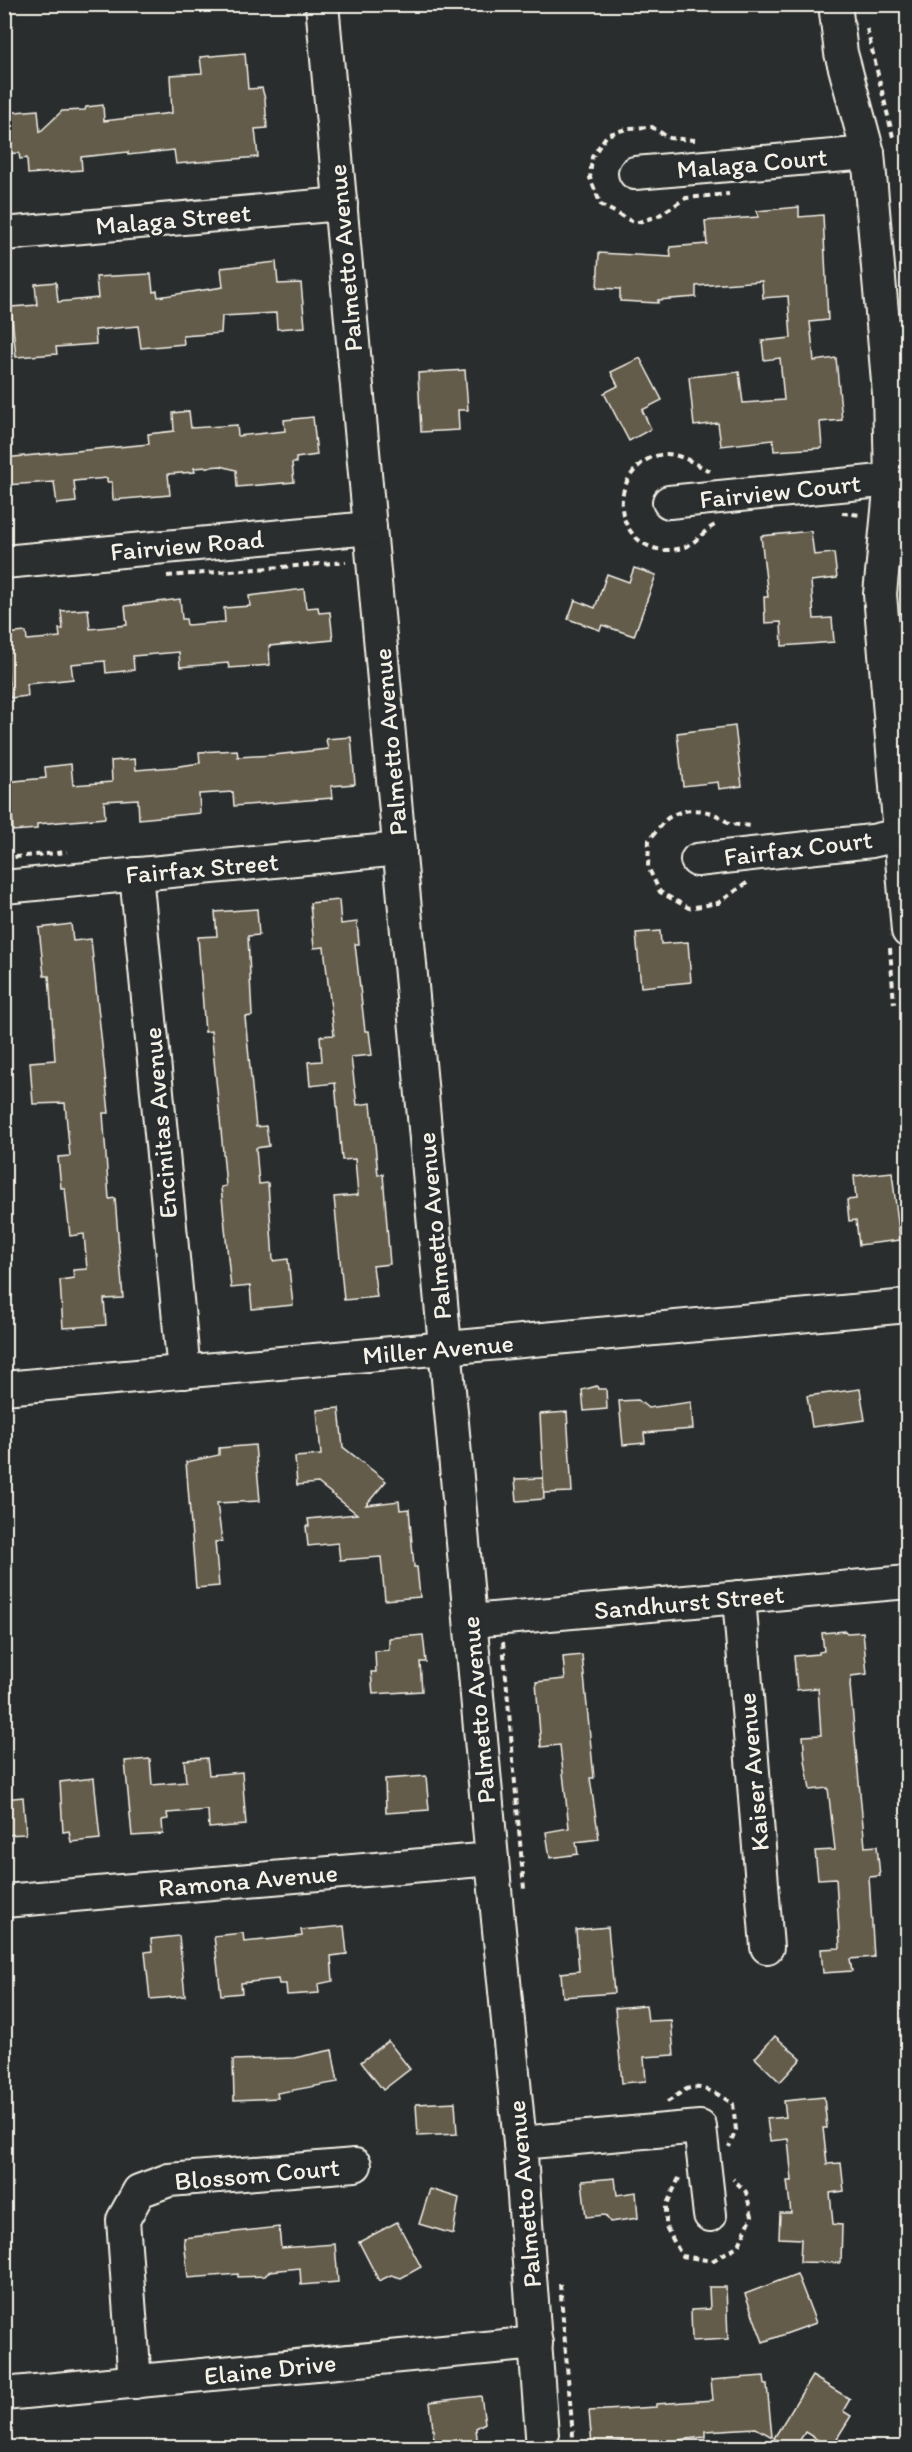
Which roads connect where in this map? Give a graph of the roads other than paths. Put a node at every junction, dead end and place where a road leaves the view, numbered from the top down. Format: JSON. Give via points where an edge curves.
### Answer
{"nodes":[{"id":1,"x":322,"y":4,"type":"edge"},
{"id":2,"x":834,"y":4,"type":"edge"},
{"id":3,"x":868,"y":153,"type":"junction"},
{"id":4,"x":635,"y":173,"type":"dead end"},
{"id":5,"x":340,"y":204,"type":"junction"},
{"id":6,"x":4,"y":234,"type":"edge"},
{"id":7,"x":891,"y":480,"type":"junction"},
{"id":8,"x":669,"y":502,"type":"dead end"},
{"id":9,"x":370,"y":528,"type":"junction"},
{"id":10,"x":4,"y":562,"type":"edge"},
{"id":11,"x":899,"y":834,"type":"junction"},
{"id":12,"x":400,"y":849,"type":"junction"},
{"id":13,"x":697,"y":860,"type":"dead end"},
{"id":14,"x":136,"y":874,"type":"junction"},
{"id":15,"x":4,"y":887,"type":"edge"},
{"id":16,"x":908,"y":931,"type":"edge"},
{"id":17,"x":908,"y":1306,"type":"edge"},
{"id":18,"x":446,"y":1348,"type":"junction"},
{"id":19,"x":184,"y":1372,"type":"junction"},
{"id":20,"x":4,"y":1388,"type":"edge"},
{"id":21,"x":908,"y":1582,"type":"edge"},
{"id":22,"x":739,"y":1597,"type":"junction"},
{"id":23,"x":471,"y":1621,"type":"junction"},
{"id":24,"x":492,"y":1859,"type":"junction"},
{"id":25,"x":4,"y":1901,"type":"edge"},
{"id":26,"x":767,"y":1947,"type":"dead end"},
{"id":27,"x":520,"y":2143,"type":"junction"},
{"id":28,"x":355,"y":2166,"type":"dead end"},
{"id":29,"x":710,"y":2215,"type":"dead end"},
{"id":30,"x":536,"y":2343,"type":"junction"},
{"id":31,"x":135,"y":2382,"type":"junction"},
{"id":32,"x":4,"y":2394,"type":"edge"},
{"id":33,"x":543,"y":2448,"type":"edge"}],
"edges":[{"from":1,"to":5,"type":"street","name":"Palmetto Avenue"},
{"from":2,"to":3,"type":"street","via":[[841,53]]},
{"from":3,"to":4,"type":"street","name":"Malaga Court"},
{"from":3,"to":7,"type":"street","via":[[889,393]]},
{"from":5,"to":6,"type":"street","name":"Malaga Street"},
{"from":5,"to":9,"type":"street","name":"Palmetto Avenue"},
{"from":7,"to":8,"type":"street","name":"Fairview Court"},
{"from":7,"to":11,"type":"street","via":[[880,594]]},
{"from":9,"to":10,"type":"street","name":"Fairview Road"},
{"from":9,"to":12,"type":"street","name":"Palmetto Avenue"},
{"from":11,"to":13,"type":"street","name":"Fairfax Court","via":[[872,841]]},
{"from":11,"to":16,"type":"street"},
{"from":12,"to":14,"type":"street","name":"Fairfax Street"},
{"from":12,"to":18,"type":"street","name":"Palmetto Avenue"},
{"from":14,"to":15,"type":"street","name":"Fairfax Street"},
{"from":14,"to":19,"type":"street","name":"Encinitas Avenue"},
{"from":17,"to":18,"type":"street","name":"Miller Avenue"},
{"from":18,"to":19,"type":"street","name":"Miller Avenue"},
{"from":18,"to":23,"type":"street","name":"Palmetto Avenue"},
{"from":19,"to":20,"type":"street","name":"Miller Avenue"},
{"from":21,"to":22,"type":"street","name":"Sandhurst Street"},
{"from":22,"to":23,"type":"street","name":"Sandhurst Street"},
{"from":22,"to":26,"type":"street","name":"Kaiser Avenue"},
{"from":23,"to":24,"type":"street","name":"Palmetto Avenue"},
{"from":24,"to":25,"type":"street","name":"Ramona Avenue"},
{"from":24,"to":27,"type":"street","name":"Palmetto Avenue"},
{"from":27,"to":29,"type":"street","via":[[700,2127]]},
{"from":27,"to":30,"type":"street","name":"Palmetto Avenue"},
{"from":28,"to":31,"type":"street","name":"Blossom Court","via":[[169,2180],[139,2191],[123,2220]]},
{"from":30,"to":31,"type":"street","name":"Elaine Drive"},
{"from":30,"to":33,"type":"street","name":"Palmetto Avenue"},
{"from":31,"to":32,"type":"street","name":"Elaine Drive"}]}
